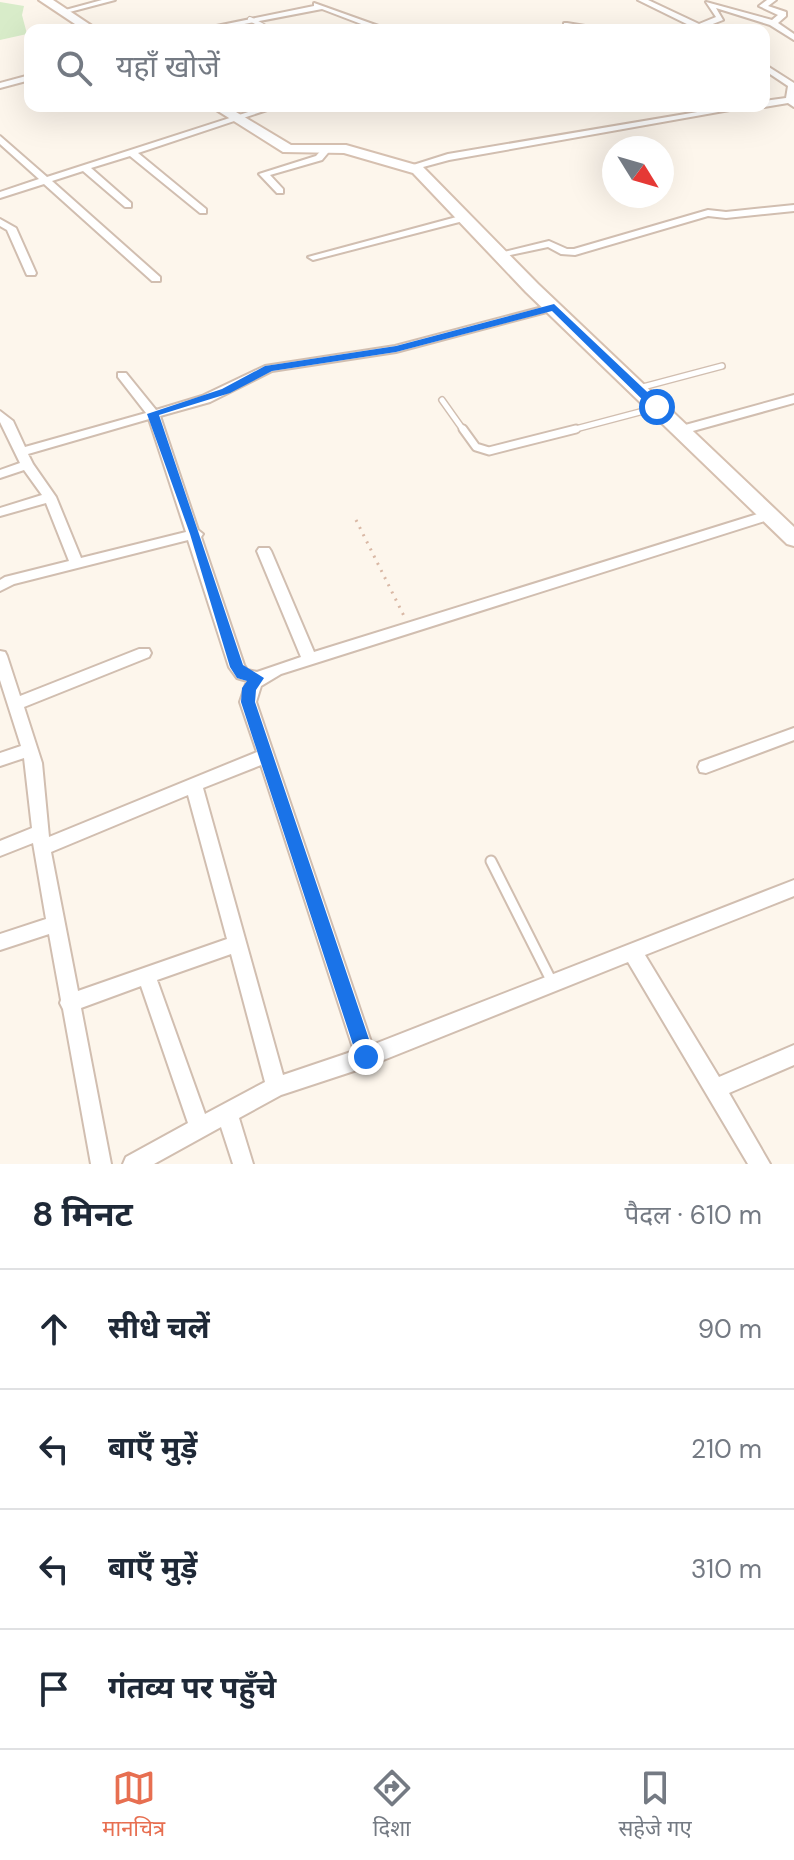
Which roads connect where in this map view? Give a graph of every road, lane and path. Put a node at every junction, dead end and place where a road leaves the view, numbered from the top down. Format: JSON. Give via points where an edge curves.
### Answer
{"nodes":[{"id":1,"x":45,"y":0,"type":"edge"},
{"id":2,"x":111,"y":0,"type":"edge"},
{"id":3,"x":311,"y":0,"type":"edge"},
{"id":4,"x":642,"y":0,"type":"edge"},
{"id":5,"x":772,"y":0,"type":"edge"},
{"id":6,"x":706,"y":2,"type":"edge"},
{"id":7,"x":322,"y":7,"type":"junction"},
{"id":8,"x":62,"y":12,"type":"junction"},
{"id":9,"x":250,"y":19,"type":"junction"},
{"id":10,"x":773,"y":23,"type":"junction"},
{"id":11,"x":82,"y":24,"type":"edge"},
{"id":12,"x":228,"y":24,"type":"edge"},
{"id":13,"x":260,"y":24,"type":"edge"},
{"id":14,"x":369,"y":24,"type":"edge"},
{"id":15,"x":694,"y":24,"type":"edge"},
{"id":16,"x":709,"y":24,"type":"edge"},
{"id":17,"x":794,"y":38,"type":"edge"},
{"id":18,"x":770,"y":70,"type":"edge"},
{"id":19,"x":24,"y":79,"type":"edge"},
{"id":20,"x":793,"y":85,"type":"edge"},
{"id":21,"x":0,"y":86,"type":"edge"},
{"id":22,"x":792,"y":102,"type":"edge"},
{"id":23,"x":770,"y":104,"type":"edge"},
{"id":24,"x":228,"y":112,"type":"edge"},
{"id":25,"x":256,"y":112,"type":"edge"},
{"id":26,"x":713,"y":112,"type":"edge"},
{"id":27,"x":238,"y":118,"type":"junction"},
{"id":28,"x":0,"y":139,"type":"edge"},
{"id":29,"x":131,"y":152,"type":"junction"},
{"id":30,"x":300,"y":156,"type":"junction"},
{"id":31,"x":84,"y":167,"type":"junction"},
{"id":32,"x":412,"y":167,"type":"junction"},
{"id":33,"x":46,"y":180,"type":"junction"},
{"id":34,"x":280,"y":191,"type":"dead end"},
{"id":35,"x":0,"y":195,"type":"edge"},
{"id":36,"x":128,"y":205,"type":"dead end"},
{"id":37,"x":794,"y":208,"type":"edge"},
{"id":38,"x":203,"y":211,"type":"dead end"},
{"id":39,"x":464,"y":218,"type":"junction"},
{"id":40,"x":0,"y":222,"type":"edge"},
{"id":41,"x":501,"y":254,"type":"junction"},
{"id":42,"x":313,"y":257,"type":"dead end"},
{"id":43,"x":31,"y":273,"type":"dead end"},
{"id":44,"x":156,"y":279,"type":"dead end"},
{"id":45,"x":554,"y":307,"type":"junction"},
{"id":46,"x":722,"y":366,"type":"dead end"},
{"id":47,"x":122,"y":375,"type":"dead end"},
{"id":48,"x":636,"y":388,"type":"junction"},
{"id":49,"x":794,"y":399,"type":"edge"},
{"id":50,"x":442,"y":400,"type":"dead end"},
{"id":51,"x":657,"y":407,"type":"junction"},
{"id":52,"x":153,"y":414,"type":"junction"},
{"id":53,"x":0,"y":415,"type":"edge"},
{"id":54,"x":682,"y":430,"type":"junction"},
{"id":55,"x":15,"y":440,"type":"junction"},
{"id":56,"x":0,"y":445,"type":"edge"},
{"id":57,"x":25,"y":458,"type":"junction"},
{"id":58,"x":0,"y":474,"type":"edge"},
{"id":59,"x":50,"y":497,"type":"junction"},
{"id":60,"x":0,"y":512,"type":"edge"},
{"id":61,"x":769,"y":515,"type":"junction"},
{"id":62,"x":356,"y":520,"type":"dead end"},
{"id":63,"x":196,"y":534,"type":"junction"},
{"id":64,"x":794,"y":539,"type":"edge"},
{"id":65,"x":264,"y":551,"type":"dead end"},
{"id":66,"x":77,"y":564,"type":"junction"},
{"id":67,"x":0,"y":586,"type":"edge"},
{"id":68,"x":411,"y":630,"type":"junction"},
{"id":69,"x":144,"y":653,"type":"dead end"},
{"id":70,"x":0,"y":659,"type":"edge"},
{"id":71,"x":310,"y":660,"type":"junction"},
{"id":72,"x":257,"y":678,"type":"junction"},
{"id":73,"x":16,"y":704,"type":"junction"},
{"id":74,"x":794,"y":734,"type":"edge"},
{"id":75,"x":30,"y":749,"type":"junction"},
{"id":76,"x":267,"y":755,"type":"junction"},
{"id":77,"x":0,"y":760,"type":"edge"},
{"id":78,"x":706,"y":767,"type":"dead end"},
{"id":79,"x":194,"y":785,"type":"junction"},
{"id":80,"x":41,"y":840,"type":"junction"},
{"id":81,"x":0,"y":849,"type":"edge"},
{"id":82,"x":491,"y":861,"type":"dead end"},
{"id":83,"x":794,"y":888,"type":"edge"},
{"id":84,"x":55,"y":924,"type":"junction"},
{"id":85,"x":0,"y":942,"type":"edge"},
{"id":86,"x":235,"y":944,"type":"junction"},
{"id":87,"x":633,"y":953,"type":"junction"},
{"id":88,"x":147,"y":978,"type":"junction"},
{"id":89,"x":552,"y":982,"type":"junction"},
{"id":90,"x":69,"y":1003,"type":"junction"},
{"id":91,"x":794,"y":1055,"type":"edge"},
{"id":92,"x":366,"y":1057,"type":"junction"},
{"id":93,"x":276,"y":1087,"type":"junction"},
{"id":94,"x":715,"y":1089,"type":"junction"},
{"id":95,"x":228,"y":1116,"type":"junction"},
{"id":96,"x":200,"y":1127,"type":"junction"},
{"id":97,"x":101,"y":1164,"type":"edge"},
{"id":98,"x":133,"y":1164,"type":"edge"},
{"id":99,"x":243,"y":1164,"type":"edge"},
{"id":100,"x":760,"y":1164,"type":"edge"}],
"edges":[{"from":1,"to":8,"type":"street"},
{"from":2,"to":8,"type":"street"},
{"from":3,"to":7,"type":"street"},
{"from":4,"to":15,"type":"street"},
{"from":5,"to":10,"type":"street","via":[[763,6],[783,14]]},
{"from":6,"to":10,"type":"street"},
{"from":6,"to":16,"type":"street","via":[[721,16]]},
{"from":7,"to":9,"type":"street"},
{"from":7,"to":14,"type":"street"},
{"from":8,"to":11,"type":"street"},
{"from":9,"to":12,"type":"street"},
{"from":9,"to":13,"type":"lane"},
{"from":10,"to":17,"type":"street"},
{"from":18,"to":20,"type":"street"},
{"from":19,"to":21,"type":"street"},
{"from":20,"to":22,"type":"street"},
{"from":22,"to":23,"type":"street"},
{"from":24,"to":27,"type":"street"},
{"from":25,"to":27,"type":"street"},
{"from":26,"to":32,"type":"street"},
{"from":27,"to":29,"type":"street"},
{"from":27,"to":30,"type":"street"},
{"from":28,"to":33,"type":"street"},
{"from":29,"to":31,"type":"street"},
{"from":29,"to":38,"type":"street"},
{"from":30,"to":32,"type":"street","via":[[328,148],[359,151],[388,164]]},
{"from":30,"to":34,"type":"street","via":[[264,174]]},
{"from":31,"to":33,"type":"street"},
{"from":31,"to":36,"type":"street"},
{"from":32,"to":39,"type":"street"},
{"from":33,"to":35,"type":"street"},
{"from":33,"to":44,"type":"street"},
{"from":37,"to":41,"type":"street","via":[[708,213],[571,252],[549,244]]},
{"from":39,"to":41,"type":"street"},
{"from":39,"to":42,"type":"street"},
{"from":40,"to":43,"type":"street","via":[[11,228]]},
{"from":41,"to":45,"type":"street"},
{"from":45,"to":48,"type":"street"},
{"from":45,"to":52,"type":"street","via":[[396,349],[269,368],[226,391]]},
{"from":46,"to":48,"type":"lane"},
{"from":47,"to":52,"type":"street"},
{"from":48,"to":51,"type":"street"},
{"from":49,"to":54,"type":"street"},
{"from":50,"to":51,"type":"lane","via":[[476,447],[489,451]]},
{"from":51,"to":54,"type":"street"},
{"from":52,"to":57,"type":"street"},
{"from":52,"to":63,"type":"street"},
{"from":53,"to":55,"type":"street"},
{"from":54,"to":61,"type":"street"},
{"from":55,"to":56,"type":"street"},
{"from":55,"to":57,"type":"street"},
{"from":57,"to":58,"type":"street"},
{"from":57,"to":59,"type":"street"},
{"from":59,"to":60,"type":"street"},
{"from":59,"to":66,"type":"street"},
{"from":61,"to":64,"type":"street"},
{"from":61,"to":68,"type":"street"},
{"from":62,"to":68,"type":"path"},
{"from":63,"to":66,"type":"street"},
{"from":63,"to":72,"type":"street","via":[[237,667]]},
{"from":65,"to":71,"type":"street"},
{"from":66,"to":67,"type":"street"},
{"from":68,"to":71,"type":"street"},
{"from":69,"to":73,"type":"street"},
{"from":70,"to":73,"type":"street"},
{"from":71,"to":72,"type":"street"},
{"from":72,"to":76,"type":"street","via":[[248,702]]},
{"from":73,"to":75,"type":"street"},
{"from":74,"to":78,"type":"street"},
{"from":75,"to":77,"type":"street"},
{"from":75,"to":80,"type":"street"},
{"from":76,"to":79,"type":"street"},
{"from":76,"to":92,"type":"street"},
{"from":79,"to":80,"type":"street"},
{"from":79,"to":86,"type":"street"},
{"from":80,"to":81,"type":"street"},
{"from":80,"to":84,"type":"street"},
{"from":82,"to":89,"type":"lane"},
{"from":83,"to":87,"type":"street"},
{"from":84,"to":85,"type":"street"},
{"from":84,"to":90,"type":"street"},
{"from":86,"to":88,"type":"street"},
{"from":86,"to":93,"type":"street"},
{"from":87,"to":89,"type":"street"},
{"from":87,"to":94,"type":"street"},
{"from":88,"to":90,"type":"street"},
{"from":88,"to":96,"type":"street"},
{"from":89,"to":92,"type":"street"},
{"from":90,"to":97,"type":"street"},
{"from":91,"to":94,"type":"street"},
{"from":92,"to":93,"type":"street"},
{"from":93,"to":95,"type":"street"},
{"from":94,"to":100,"type":"street"},
{"from":95,"to":96,"type":"street"},
{"from":95,"to":99,"type":"street"},
{"from":96,"to":98,"type":"street"}]}
